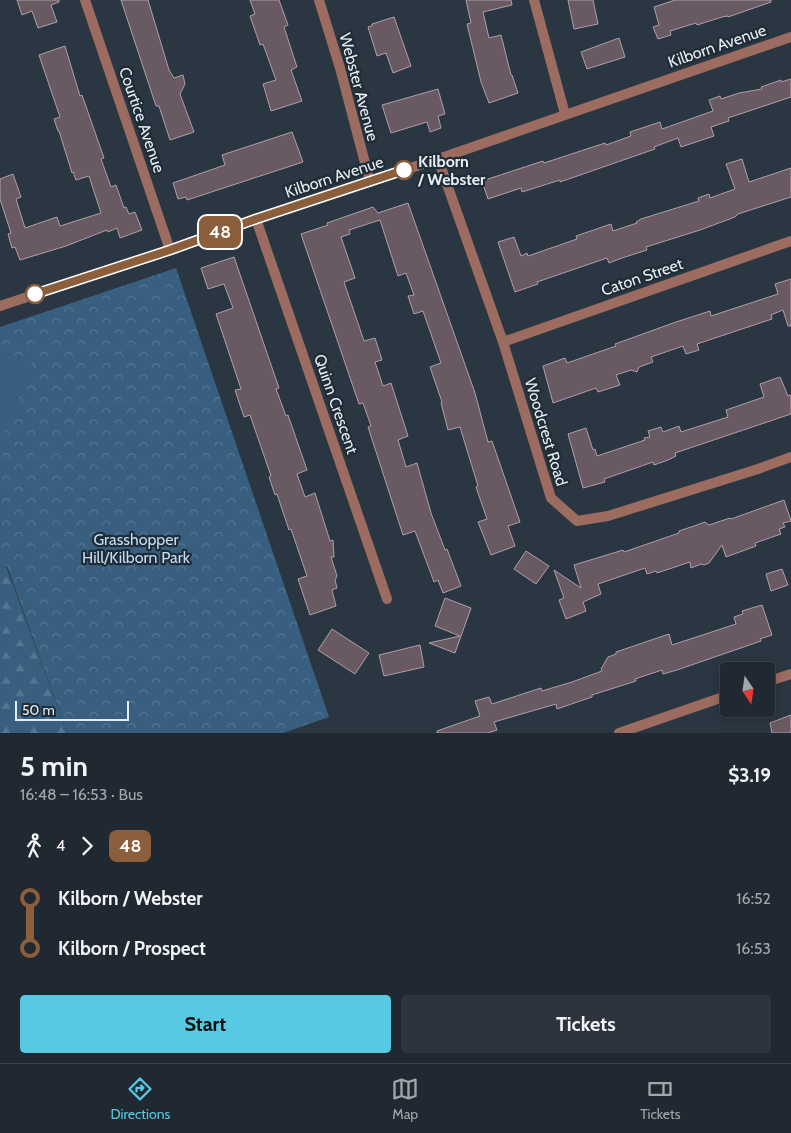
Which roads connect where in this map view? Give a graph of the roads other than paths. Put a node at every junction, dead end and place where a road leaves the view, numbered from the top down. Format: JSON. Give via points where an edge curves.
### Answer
{"nodes":[{"id":1,"x":85,"y":0,"type":"edge"},
{"id":2,"x":319,"y":0,"type":"edge"},
{"id":3,"x":534,"y":0,"type":"edge"},
{"id":4,"x":791,"y":37,"type":"edge"},
{"id":5,"x":565,"y":114,"type":"junction"},
{"id":6,"x":438,"y":159,"type":"junction"},
{"id":7,"x":370,"y":182,"type":"junction"},
{"id":8,"x":256,"y":219,"type":"junction"},
{"id":9,"x":791,"y":241,"type":"edge"},
{"id":10,"x":170,"y":250,"type":"junction"},
{"id":11,"x":0,"y":304,"type":"edge"},
{"id":12,"x":503,"y":342,"type":"junction"},
{"id":13,"x":791,"y":457,"type":"edge"},
{"id":14,"x":387,"y":599,"type":"dead end"},
{"id":15,"x":791,"y":674,"type":"edge"},
{"id":16,"x":775,"y":679,"type":"edge"},
{"id":17,"x":720,"y":698,"type":"edge"},
{"id":18,"x":619,"y":733,"type":"edge"}],
"edges":[{"from":1,"to":10,"type":"street","name":"Courtice Avenue"},
{"from":2,"to":7,"type":"street","name":"Webster Avenue"},
{"from":3,"to":5,"type":"street"},
{"from":4,"to":5,"type":"street","name":"Kilborn Avenue"},
{"from":5,"to":6,"type":"street","name":"Kilborn Avenue"},
{"from":6,"to":7,"type":"street","name":"Kilborn Avenue"},
{"from":6,"to":12,"type":"street","name":"Woodcrest Road"},
{"from":7,"to":8,"type":"street","name":"Kilborn Avenue"},
{"from":8,"to":10,"type":"street","name":"Kilborn Avenue"},
{"from":8,"to":14,"type":"street","name":"Quinn Crescent"},
{"from":9,"to":12,"type":"street","name":"Caton Street"},
{"from":10,"to":11,"type":"street","name":"Kilborn Avenue"},
{"from":12,"to":13,"type":"street","name":"Woodcrest Road","via":[[551,498],[576,521],[608,516]]},
{"from":15,"to":16,"type":"street"},
{"from":17,"to":18,"type":"street"}]}
